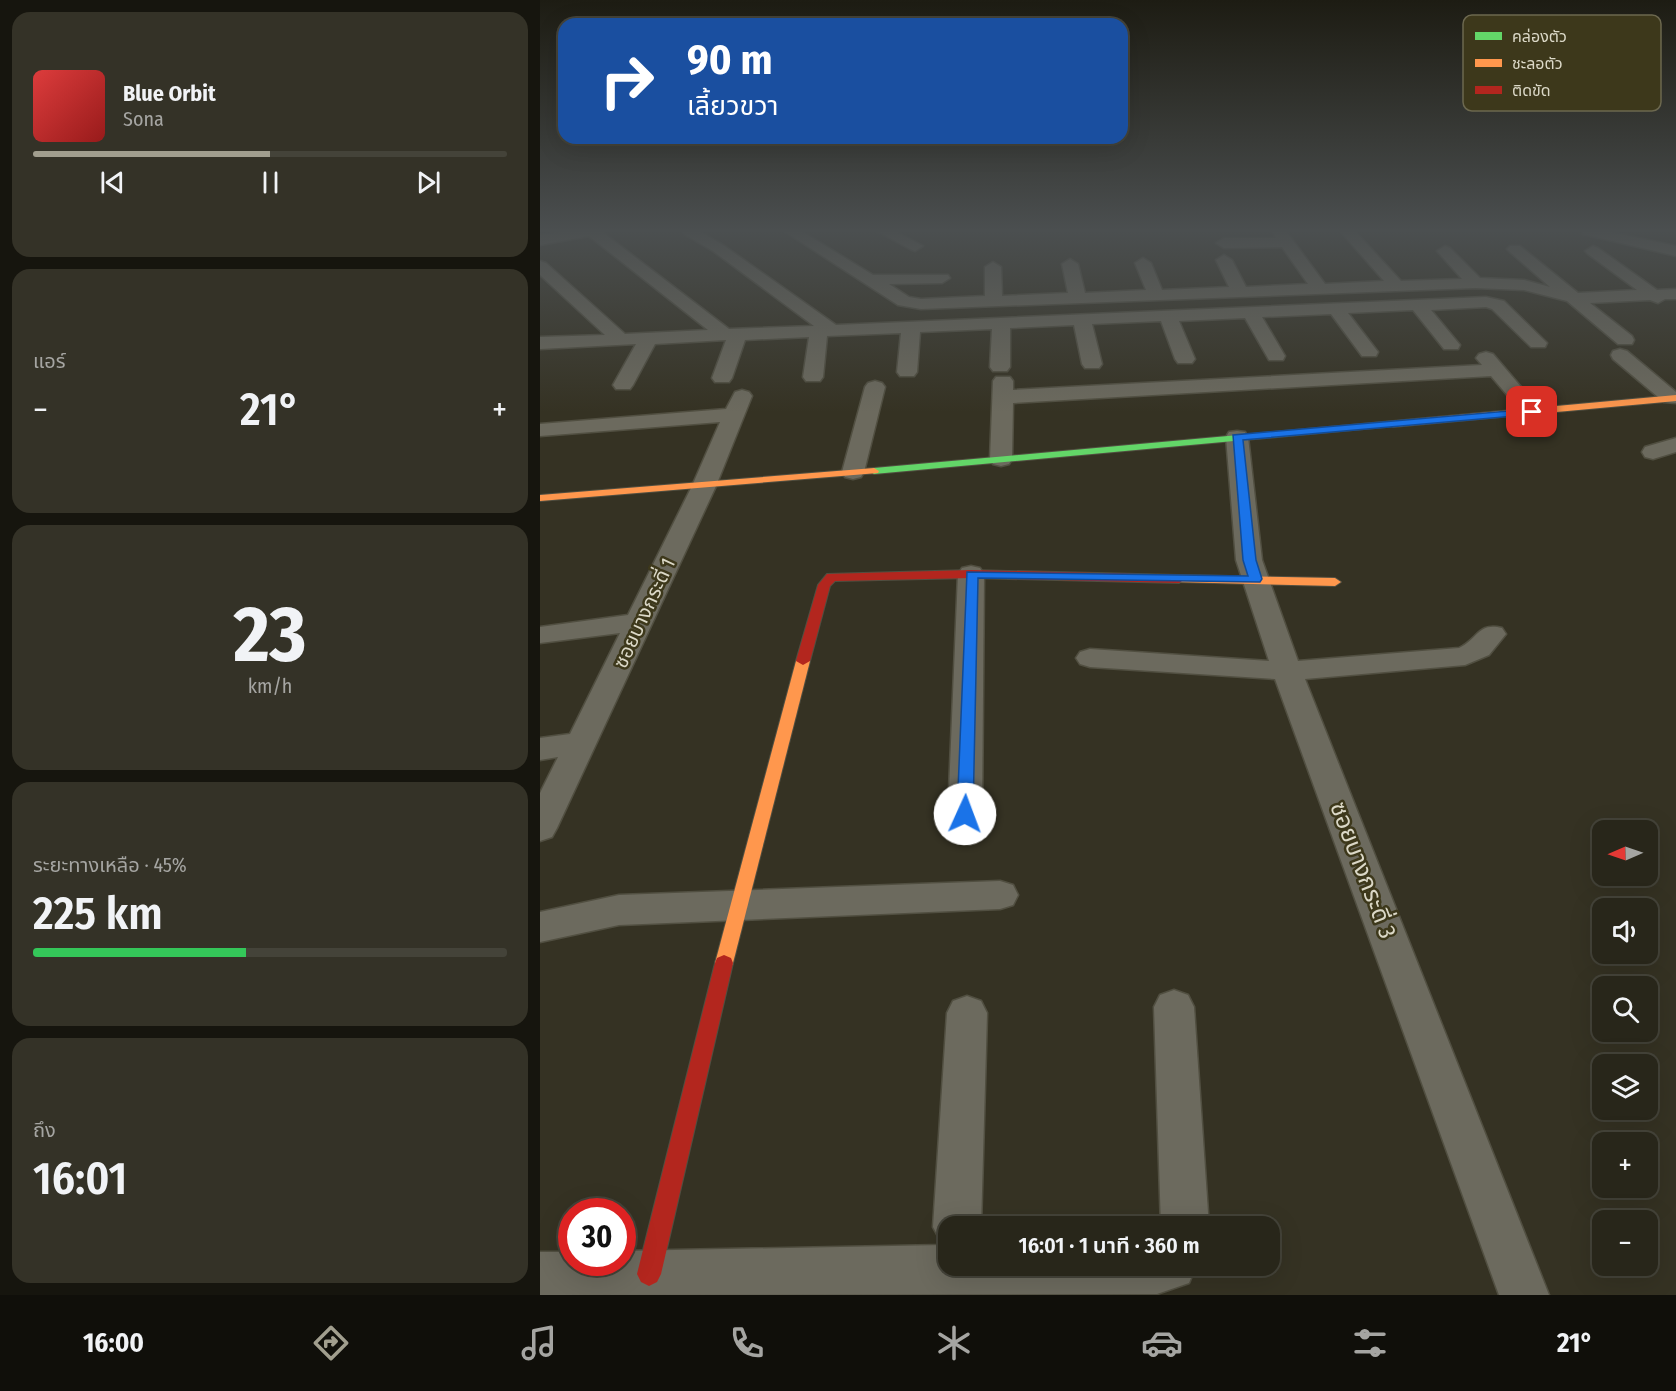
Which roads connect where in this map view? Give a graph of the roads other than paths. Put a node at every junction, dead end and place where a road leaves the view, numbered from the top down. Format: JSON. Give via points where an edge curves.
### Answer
{"nodes":[{"id":1,"x":568,"y":291,"type":"edge"},
{"id":2,"x":673,"y":291,"type":"edge"},
{"id":3,"x":775,"y":291,"type":"edge"},
{"id":4,"x":889,"y":291,"type":"edge"},
{"id":5,"x":994,"y":291,"type":"edge"},
{"id":6,"x":1076,"y":291,"type":"edge"},
{"id":7,"x":1154,"y":291,"type":"edge"},
{"id":8,"x":1255,"y":291,"type":"edge"},
{"id":9,"x":1550,"y":291,"type":"edge"},
{"id":10,"x":1568,"y":291,"type":"edge"},
{"id":11,"x":1648,"y":291,"type":"edge"},
{"id":12,"x":1240,"y":292,"type":"joint"},
{"id":13,"x":1652,"y":294,"type":"junction"},
{"id":14,"x":1676,"y":294,"type":"edge"},
{"id":15,"x":1156,"y":296,"type":"junction"},
{"id":16,"x":1576,"y":298,"type":"junction"},
{"id":17,"x":1078,"y":299,"type":"junction"},
{"id":18,"x":994,"y":302,"type":"junction"},
{"id":19,"x":1419,"y":306,"type":"junction"},
{"id":20,"x":1336,"y":309,"type":"junction"},
{"id":21,"x":1250,"y":312,"type":"junction"},
{"id":22,"x":1676,"y":312,"type":"edge"},
{"id":23,"x":1168,"y":316,"type":"junction"},
{"id":24,"x":1082,"y":319,"type":"junction"},
{"id":25,"x":1001,"y":323,"type":"junction"},
{"id":26,"x":911,"y":327,"type":"junction"},
{"id":27,"x":825,"y":330,"type":"junction"},
{"id":28,"x":731,"y":335,"type":"junction"},
{"id":29,"x":649,"y":338,"type":"junction"},
{"id":30,"x":621,"y":340,"type":"junction"},
{"id":31,"x":540,"y":344,"type":"edge"},
{"id":32,"x":1538,"y":344,"type":"dead end"},
{"id":33,"x":1451,"y":345,"type":"dead end"},
{"id":34,"x":1369,"y":352,"type":"dead end"},
{"id":35,"x":1276,"y":356,"type":"dead end"},
{"id":36,"x":1185,"y":359,"type":"dead end"},
{"id":37,"x":1092,"y":364,"type":"dead end"},
{"id":38,"x":907,"y":372,"type":"dead end"},
{"id":39,"x":813,"y":377,"type":"dead end"},
{"id":40,"x":1002,"y":382,"type":"junction"},
{"id":41,"x":874,"y":387,"type":"dead end"},
{"id":42,"x":733,"y":396,"type":"junction"},
{"id":43,"x":1674,"y":398,"type":"edge"},
{"id":44,"x":1532,"y":412,"type":"junction"},
{"id":45,"x":611,"y":424,"type":"junction"},
{"id":46,"x":540,"y":430,"type":"edge"},
{"id":47,"x":1237,"y":437,"type":"junction"},
{"id":48,"x":1676,"y":445,"type":"edge"},
{"id":49,"x":1653,"y":452,"type":"dead end"},
{"id":50,"x":1001,"y":459,"type":"junction"},
{"id":51,"x":853,"y":472,"type":"junction"},
{"id":52,"x":705,"y":486,"type":"junction"},
{"id":53,"x":540,"y":498,"type":"edge"},
{"id":54,"x":971,"y":574,"type":"junction"},
{"id":55,"x":1256,"y":579,"type":"junction"},
{"id":56,"x":1335,"y":582,"type":"dead end"},
{"id":57,"x":639,"y":622,"type":"junction"},
{"id":58,"x":1492,"y":634,"type":"dead end"},
{"id":59,"x":540,"y":636,"type":"edge"},
{"id":60,"x":1090,"y":658,"type":"dead end"},
{"id":61,"x":1287,"y":671,"type":"junction"},
{"id":62,"x":583,"y":742,"type":"junction"},
{"id":63,"x":540,"y":749,"type":"edge"},
{"id":64,"x":965,"y":814,"type":"dead end"},
{"id":65,"x":540,"y":828,"type":"edge"},
{"id":66,"x":1000,"y":895,"type":"dead end"},
{"id":67,"x":738,"y":905,"type":"junction"},
{"id":68,"x":540,"y":927,"type":"edge"},
{"id":69,"x":1174,"y":1007,"type":"dead end"},
{"id":70,"x":967,"y":1013,"type":"dead end"},
{"id":71,"x":958,"y":1216,"type":"edge"},
{"id":72,"x":1184,"y":1216,"type":"edge"},
{"id":73,"x":938,"y":1255,"type":"edge"},
{"id":74,"x":649,"y":1274,"type":"junction"},
{"id":75,"x":540,"y":1277,"type":"edge"},
{"id":76,"x":1524,"y":1295,"type":"edge"}],
"edges":[{"from":1,"to":30,"type":"street"},
{"from":2,"to":28,"type":"street"},
{"from":3,"to":27,"type":"street"},
{"from":4,"to":18,"type":"street","via":[[916,304]]},
{"from":5,"to":18,"type":"street"},
{"from":6,"to":17,"type":"street"},
{"from":7,"to":15,"type":"street"},
{"from":8,"to":12,"type":"street"},
{"from":9,"to":16,"type":"street"},
{"from":10,"to":16,"type":"street"},
{"from":11,"to":13,"type":"street"},
{"from":12,"to":15,"type":"street"},
{"from":13,"to":14,"type":"street"},
{"from":13,"to":16,"type":"street"},
{"from":13,"to":22,"type":"street"},
{"from":15,"to":17,"type":"street"},
{"from":16,"to":43,"type":"street"},
{"from":17,"to":18,"type":"street"},
{"from":19,"to":20,"type":"street"},
{"from":19,"to":32,"type":"street","via":[[1495,304]]},
{"from":19,"to":33,"type":"street"},
{"from":20,"to":21,"type":"street"},
{"from":20,"to":34,"type":"street"},
{"from":21,"to":23,"type":"street"},
{"from":21,"to":35,"type":"street"},
{"from":23,"to":24,"type":"street"},
{"from":23,"to":36,"type":"street"},
{"from":24,"to":25,"type":"street"},
{"from":24,"to":37,"type":"street"},
{"from":25,"to":26,"type":"street"},
{"from":25,"to":40,"type":"street"},
{"from":26,"to":27,"type":"street"},
{"from":26,"to":38,"type":"street"},
{"from":27,"to":28,"type":"street"},
{"from":27,"to":39,"type":"street"},
{"from":28,"to":29,"type":"street"},
{"from":28,"to":42,"type":"street","name":"ซอยบางกระดี่ 1"},
{"from":29,"to":30,"type":"street"},
{"from":29,"to":45,"type":"street"},
{"from":30,"to":31,"type":"street"},
{"from":40,"to":44,"type":"street","via":[[1491,364]]},
{"from":40,"to":50,"type":"street"},
{"from":41,"to":51,"type":"street"},
{"from":42,"to":45,"type":"street"},
{"from":42,"to":52,"type":"street","name":"ซอยบางกระดี่ 1"},
{"from":43,"to":44,"type":"street"},
{"from":44,"to":47,"type":"street"},
{"from":45,"to":46,"type":"street"},
{"from":47,"to":50,"type":"street"},
{"from":47,"to":55,"type":"street","name":"ซอยบางกระดี่ 3","via":[[1250,560]]},
{"from":48,"to":49,"type":"street"},
{"from":50,"to":51,"type":"street"},
{"from":51,"to":52,"type":"street"},
{"from":52,"to":53,"type":"street"},
{"from":52,"to":57,"type":"street","name":"ซอยบางกระดี่ 1"},
{"from":54,"to":55,"type":"street"},
{"from":54,"to":64,"type":"street"},
{"from":54,"to":67,"type":"street","via":[[845,576],[831,578],[824,585]]},
{"from":55,"to":56,"type":"street"},
{"from":55,"to":61,"type":"street","name":"ซอยบางกระดี่ 3"},
{"from":57,"to":59,"type":"street"},
{"from":57,"to":62,"type":"street","name":"ซอยบางกระดี่ 1"},
{"from":58,"to":61,"type":"street","via":[[1479,649],[1465,656]]},
{"from":60,"to":61,"type":"street"},
{"from":61,"to":76,"type":"street","name":"ซอยบางกระดี่ 3"},
{"from":62,"to":63,"type":"street"},
{"from":62,"to":65,"type":"street","name":"ซอยบางกระดี่ 1"},
{"from":66,"to":67,"type":"street"},
{"from":67,"to":68,"type":"street","via":[[619,910]]},
{"from":67,"to":74,"type":"street"},
{"from":69,"to":72,"type":"street"},
{"from":70,"to":71,"type":"street"},
{"from":73,"to":74,"type":"street"},
{"from":74,"to":75,"type":"street"}]}
